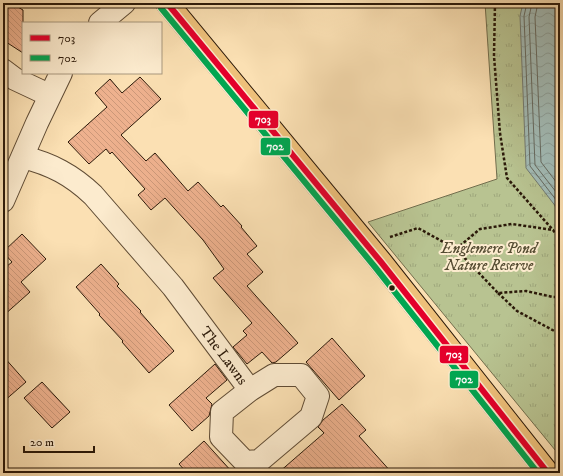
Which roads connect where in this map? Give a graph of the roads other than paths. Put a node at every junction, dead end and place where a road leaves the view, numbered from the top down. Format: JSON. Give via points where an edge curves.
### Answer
{"nodes":[{"id":1,"x":124,"y":3,"type":"edge"},
{"id":2,"x":167,"y":3,"type":"edge"},
{"id":3,"x":101,"y":22,"type":"edge"},
{"id":4,"x":3,"y":70,"type":"edge"},
{"id":5,"x":60,"y":74,"type":"edge"},
{"id":6,"x":50,"y":95,"type":"junction"},
{"id":7,"x":23,"y":157,"type":"junction"},
{"id":8,"x":3,"y":201,"type":"edge"},
{"id":9,"x":250,"y":390,"type":"junction"},
{"id":10,"x":548,"y":473,"type":"edge"}],
"edges":[{"from":1,"to":3,"type":"street"},
{"from":2,"to":10,"type":"main road","via":[[381,262]]},
{"from":4,"to":6,"type":"street","via":[[15,79]]},
{"from":5,"to":6,"type":"street"},
{"from":6,"to":7,"type":"street"},
{"from":7,"to":8,"type":"street"},
{"from":7,"to":9,"type":"street","name":"The Lawns","via":[[47,165],[79,182],[93,195],[173,287]]},
{"from":9,"to":9,"type":"street","name":"The Lawns","via":[[222,412],[221,437],[245,462],[259,461],[311,417],[318,396],[301,375],[274,375]]}]}
